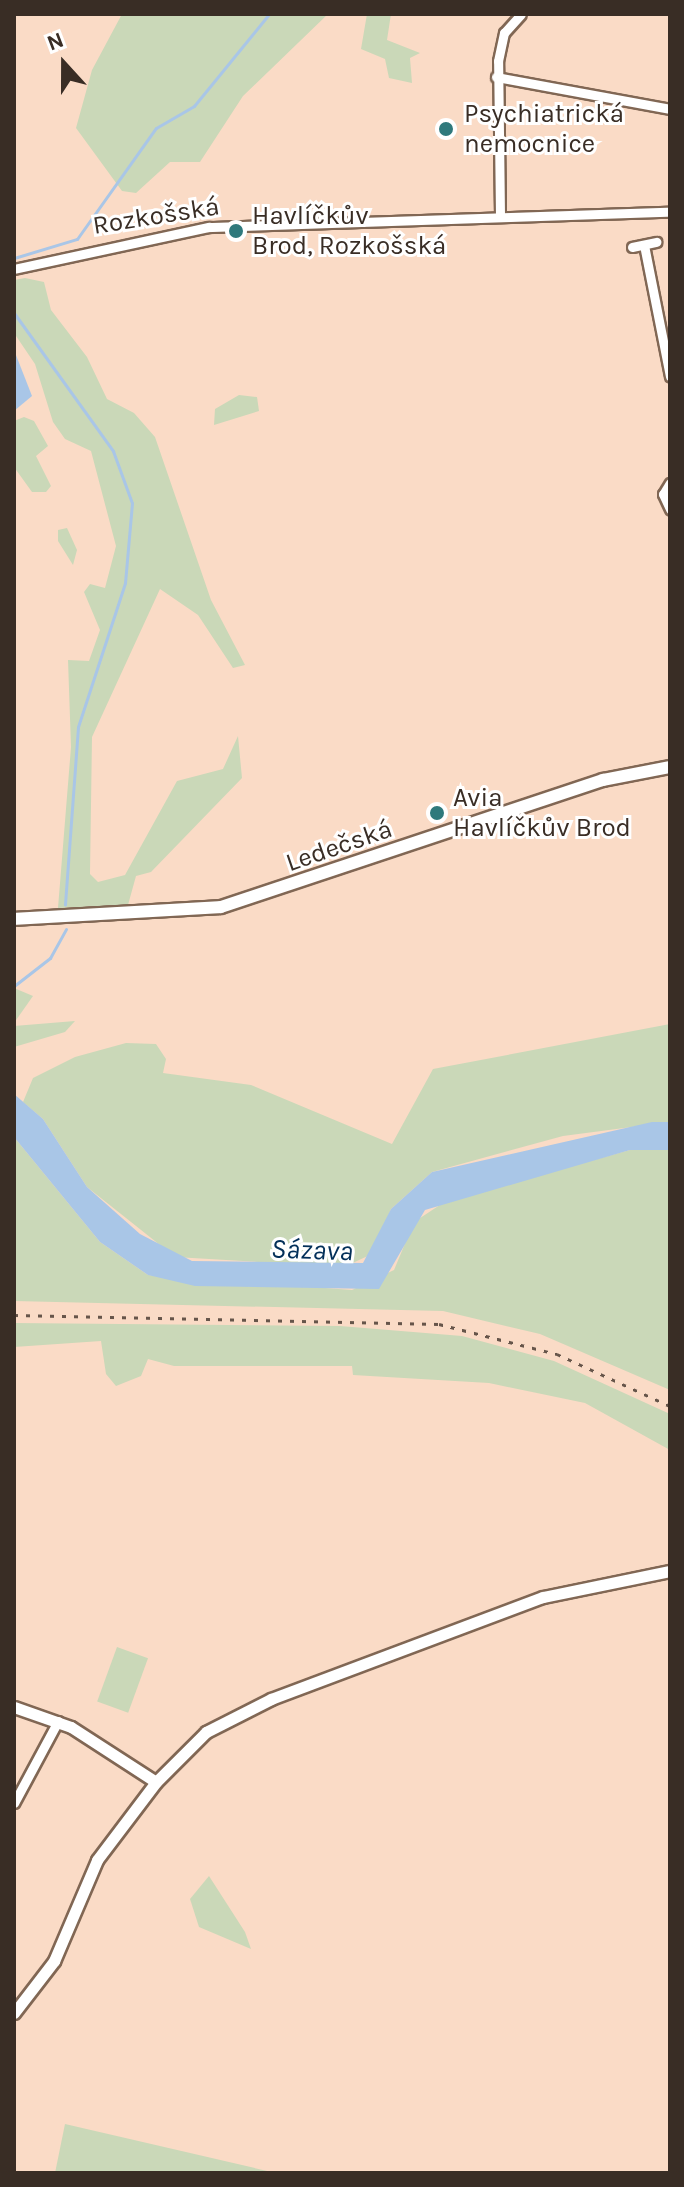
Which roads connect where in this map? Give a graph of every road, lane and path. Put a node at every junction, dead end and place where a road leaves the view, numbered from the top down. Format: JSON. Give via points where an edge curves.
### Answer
{"nodes":[{"id":1,"x":521,"y":14,"type":"edge"},
{"id":2,"x":496,"y":77,"type":"junction"},
{"id":3,"x":670,"y":109,"type":"edge"},
{"id":4,"x":670,"y":212,"type":"edge"},
{"id":5,"x":500,"y":215,"type":"junction"},
{"id":6,"x":656,"y":242,"type":"dead end"},
{"id":7,"x":644,"y":245,"type":"junction"},
{"id":8,"x":632,"y":247,"type":"dead end"},
{"id":9,"x":14,"y":269,"type":"edge"},
{"id":10,"x":670,"y":376,"type":"edge"},
{"id":11,"x":670,"y":483,"type":"edge"},
{"id":12,"x":670,"y":509,"type":"edge"},
{"id":13,"x":670,"y":767,"type":"edge"},
{"id":14,"x":14,"y":919,"type":"edge"},
{"id":15,"x":670,"y":1571,"type":"edge"},
{"id":16,"x":14,"y":1707,"type":"edge"},
{"id":17,"x":58,"y":1721,"type":"junction"},
{"id":18,"x":156,"y":1782,"type":"junction"},
{"id":19,"x":14,"y":1803,"type":"edge"},
{"id":20,"x":14,"y":2013,"type":"edge"}],
"edges":[{"from":1,"to":2,"type":"street","via":[[504,33]]},
{"from":2,"to":3,"type":"street"},
{"from":2,"to":5,"type":"street"},
{"from":4,"to":5,"type":"street","name":"Rozkošská"},
{"from":5,"to":9,"type":"street","name":"Rozkošská","via":[[178,230]]},
{"from":6,"to":7,"type":"street"},
{"from":7,"to":8,"type":"street"},
{"from":7,"to":10,"type":"street"},
{"from":11,"to":12,"type":"street","via":[[663,494]]},
{"from":13,"to":14,"type":"main road","name":"Ledečská","via":[[603,780],[221,907]]},
{"from":15,"to":18,"type":"street","via":[[543,1597],[271,1699],[206,1732]]},
{"from":16,"to":17,"type":"street"},
{"from":17,"to":18,"type":"street"},
{"from":17,"to":19,"type":"street"},
{"from":18,"to":20,"type":"street","via":[[97,1860],[54,1961]]}]}
